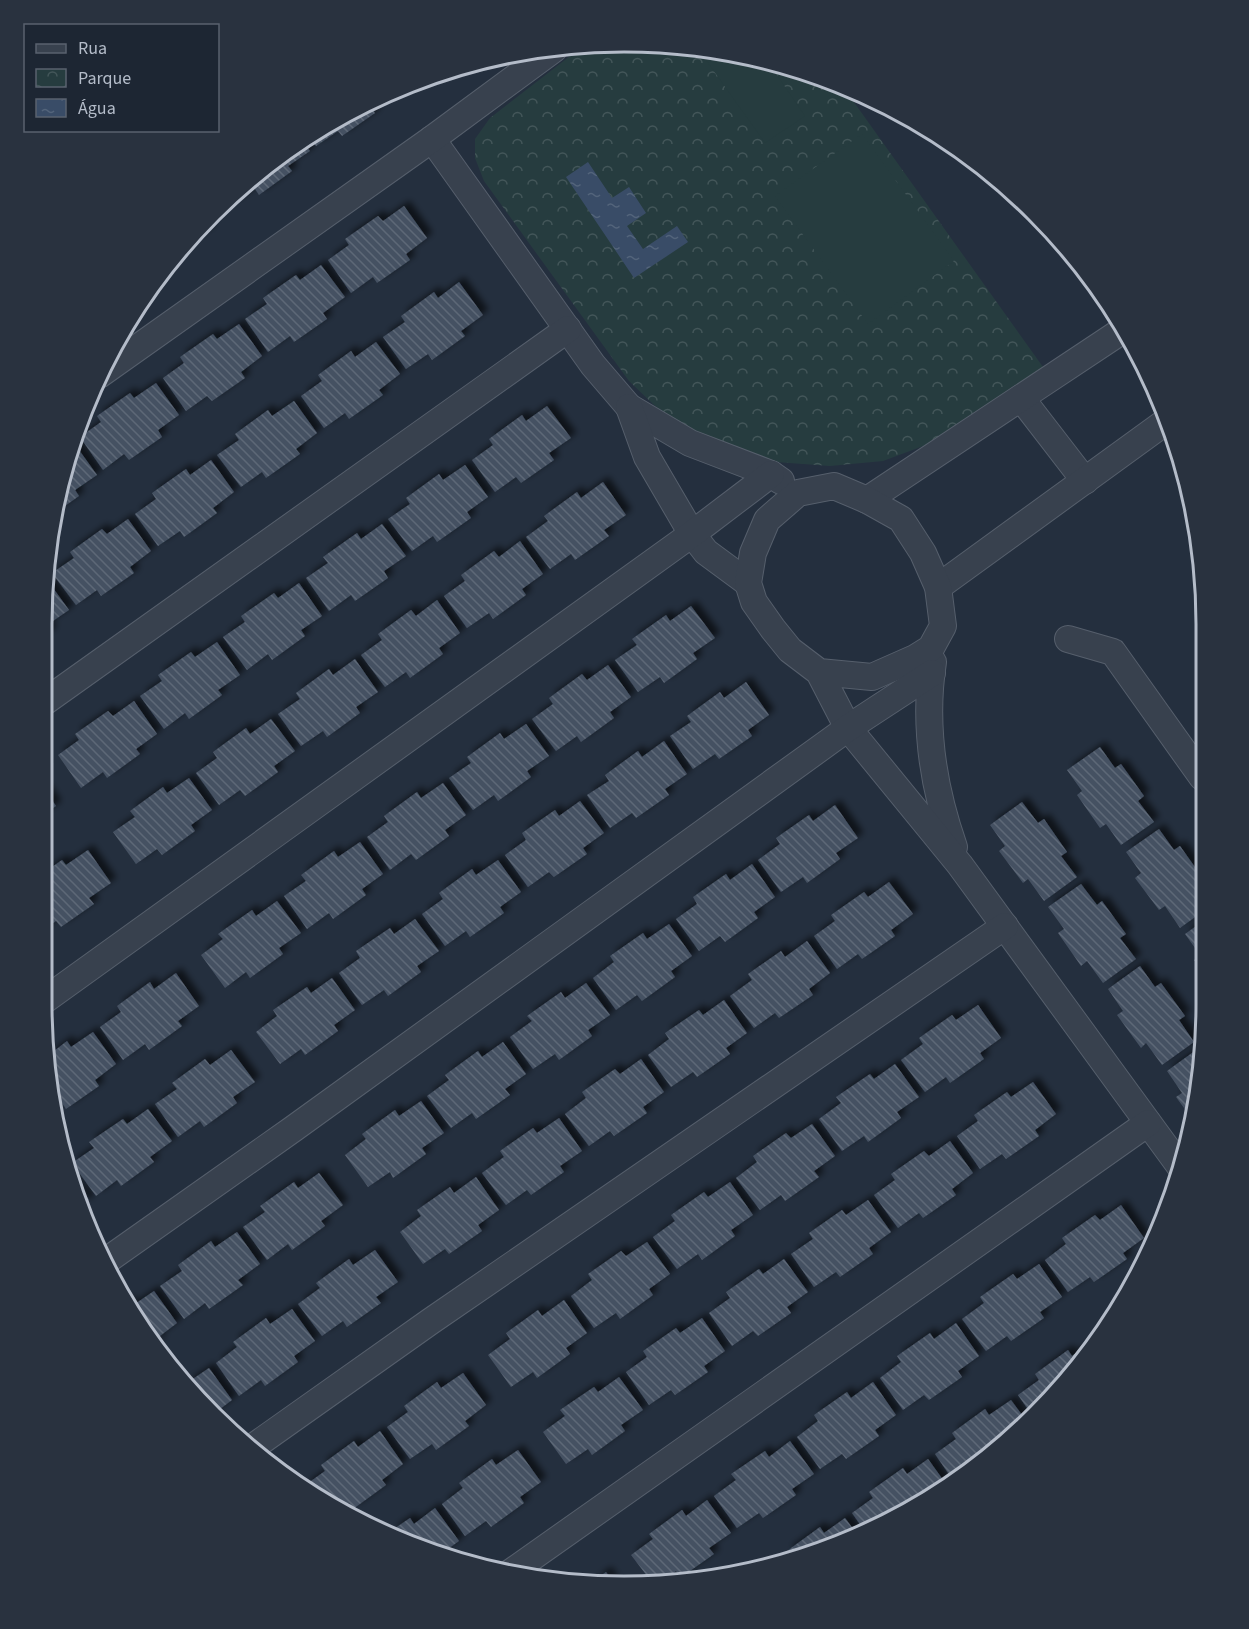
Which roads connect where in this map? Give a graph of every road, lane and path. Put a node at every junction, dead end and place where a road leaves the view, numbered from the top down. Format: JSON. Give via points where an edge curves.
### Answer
{"nodes":[{"id":1,"x":541,"y":58,"type":"edge"},
{"id":2,"x":432,"y":139,"type":"junction"},
{"id":3,"x":568,"y":329,"type":"junction"},
{"id":4,"x":1117,"y":334,"type":"edge"},
{"id":5,"x":116,"y":363,"type":"edge"},
{"id":6,"x":1021,"y":398,"type":"junction"},
{"id":7,"x":629,"y":407,"type":"junction"},
{"id":8,"x":1160,"y":426,"type":"edge"},
{"id":9,"x":771,"y":474,"type":"junction"},
{"id":10,"x":1085,"y":481,"type":"junction"},
{"id":11,"x":798,"y":494,"type":"junction"},
{"id":12,"x":867,"y":500,"type":"junction"},
{"id":13,"x":693,"y":534,"type":"junction"},
{"id":14,"x":748,"y":583,"type":"junction"},
{"id":15,"x":938,"y":586,"type":"junction"},
{"id":16,"x":943,"y":626,"type":"junction"},
{"id":17,"x":1068,"y":639,"type":"dead end"},
{"id":18,"x":819,"y":672,"type":"junction"},
{"id":19,"x":932,"y":673,"type":"junction"},
{"id":20,"x":52,"y":697,"type":"edge"},
{"id":21,"x":848,"y":728,"type":"junction"},
{"id":22,"x":1196,"y":769,"type":"edge"},
{"id":23,"x":960,"y":865,"type":"junction"},
{"id":24,"x":1005,"y":926,"type":"junction"},
{"id":25,"x":52,"y":995,"type":"edge"},
{"id":26,"x":1148,"y":1123,"type":"junction"},
{"id":27,"x":1175,"y":1160,"type":"edge"},
{"id":28,"x":111,"y":1257,"type":"edge"},
{"id":29,"x":258,"y":1444,"type":"edge"},
{"id":30,"x":518,"y":1567,"type":"edge"}],
"edges":[{"from":1,"to":2,"type":"street"},
{"from":2,"to":3,"type":"street"},
{"from":2,"to":5,"type":"street"},
{"from":3,"to":7,"type":"street"},
{"from":3,"to":20,"type":"street"},
{"from":4,"to":6,"type":"street"},
{"from":6,"to":10,"type":"street"},
{"from":6,"to":12,"type":"street"},
{"from":7,"to":9,"type":"street","via":[[690,443]]},
{"from":7,"to":13,"type":"street","via":[[647,457]]},
{"from":8,"to":10,"type":"street"},
{"from":9,"to":11,"type":"street"},
{"from":9,"to":13,"type":"street"},
{"from":10,"to":15,"type":"street"},
{"from":11,"to":12,"type":"street","via":[[834,486]]},
{"from":11,"to":14,"type":"street","via":[[767,520],[753,553]]},
{"from":12,"to":15,"type":"street","via":[[901,519]]},
{"from":13,"to":14,"type":"street","via":[[706,552]]},
{"from":13,"to":25,"type":"street"},
{"from":14,"to":18,"type":"street","via":[[754,602],[773,629],[790,650]]},
{"from":15,"to":16,"type":"street"},
{"from":16,"to":18,"type":"street","via":[[932,648],[872,677]]},
{"from":16,"to":19,"type":"street"},
{"from":17,"to":22,"type":"street","via":[[1113,652]]},
{"from":18,"to":21,"type":"street"},
{"from":19,"to":21,"type":"street"},
{"from":19,"to":23,"type":"street","via":[[928,707],[931,756],[941,810]]},
{"from":21,"to":23,"type":"street"},
{"from":21,"to":28,"type":"street"},
{"from":23,"to":24,"type":"street"},
{"from":24,"to":26,"type":"street"},
{"from":24,"to":29,"type":"street"},
{"from":26,"to":27,"type":"street"},
{"from":26,"to":30,"type":"street"}]}
